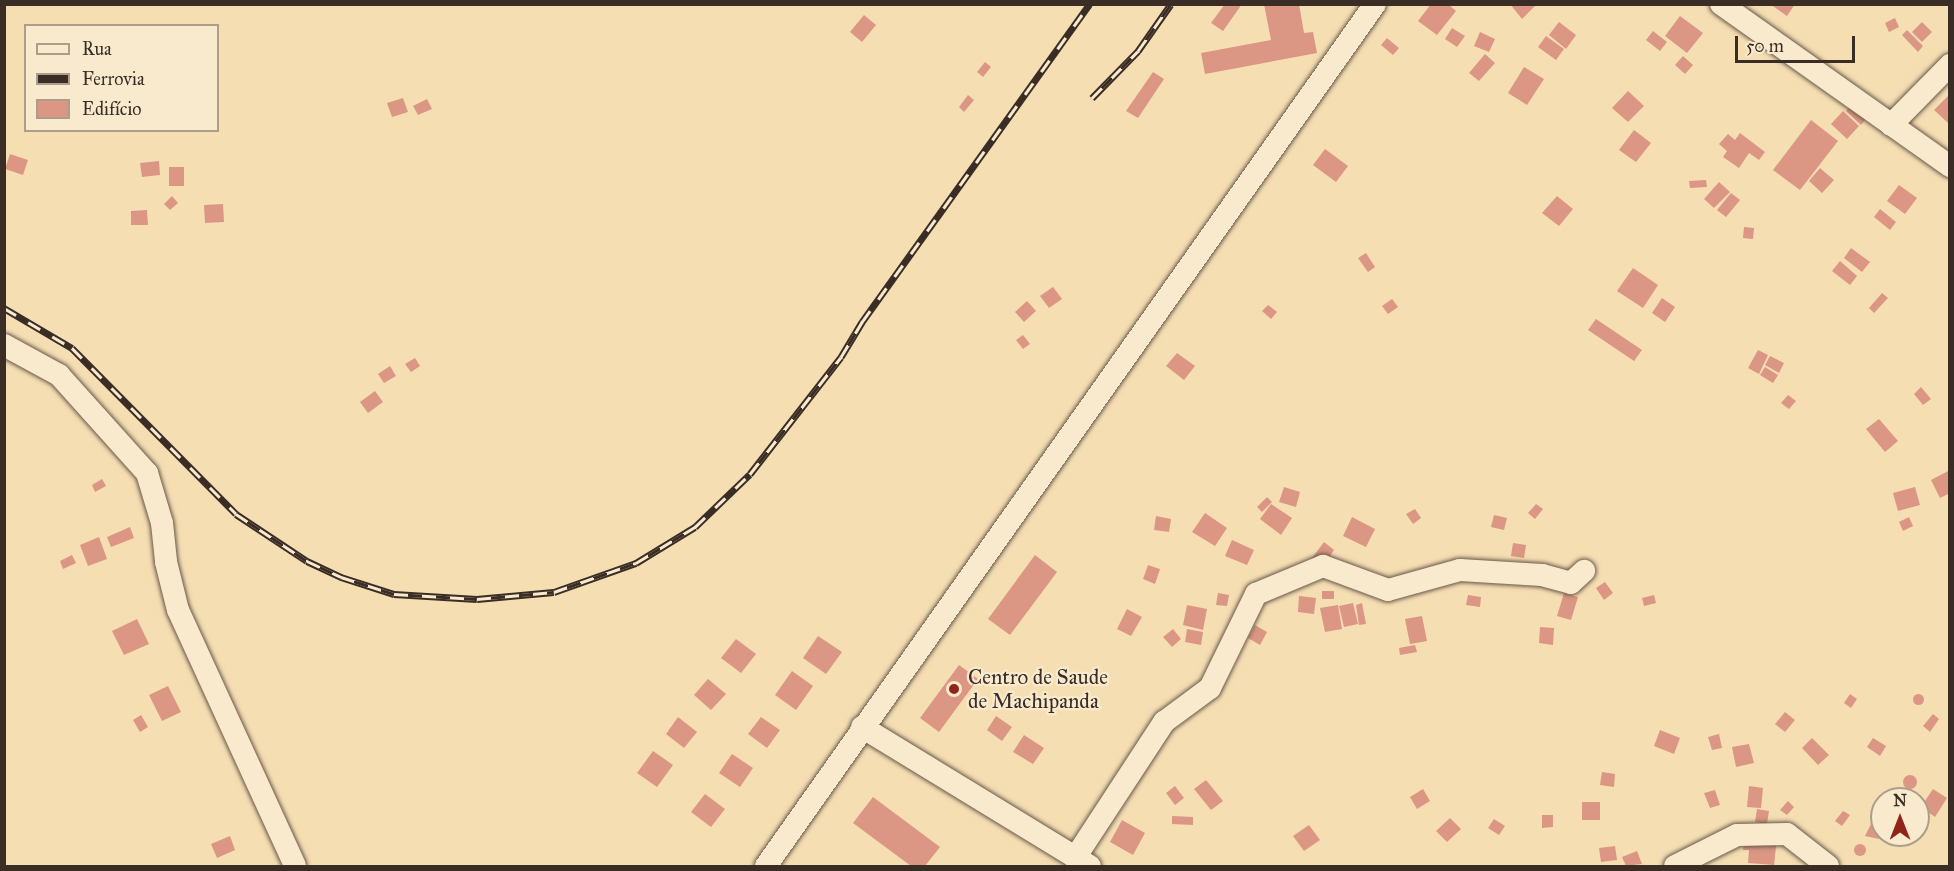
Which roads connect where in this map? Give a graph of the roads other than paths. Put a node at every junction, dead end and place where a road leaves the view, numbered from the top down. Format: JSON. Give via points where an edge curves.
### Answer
{"nodes":[{"id":1,"x":1375,"y":4,"type":"edge"},
{"id":2,"x":1721,"y":4,"type":"edge"},
{"id":3,"x":1950,"y":65,"type":"edge"},
{"id":4,"x":1892,"y":125,"type":"junction"},
{"id":5,"x":1950,"y":166,"type":"edge"},
{"id":6,"x":4,"y":345,"type":"edge"},
{"id":7,"x":1584,"y":571,"type":"dead end"},
{"id":8,"x":862,"y":727,"type":"junction"},
{"id":9,"x":1083,"y":862,"type":"edge"},
{"id":10,"x":295,"y":867,"type":"edge"},
{"id":11,"x":766,"y":867,"type":"edge"},
{"id":12,"x":1675,"y":867,"type":"edge"},
{"id":13,"x":1828,"y":867,"type":"edge"}],
"edges":[{"from":1,"to":8,"type":"street"},
{"from":2,"to":4,"type":"street"},
{"from":3,"to":4,"type":"street"},
{"from":4,"to":5,"type":"street"},
{"from":6,"to":10,"type":"street","via":[[59,375],[147,473],[162,523],[166,562],[178,610]]},
{"from":7,"to":9,"type":"street","via":[[1571,583],[1542,575],[1460,570],[1388,590],[1323,566],[1256,594],[1210,688],[1164,722]]},
{"from":8,"to":9,"type":"street"},
{"from":8,"to":11,"type":"street"},
{"from":12,"to":13,"type":"street","via":[[1737,835],[1787,834]]}]}
